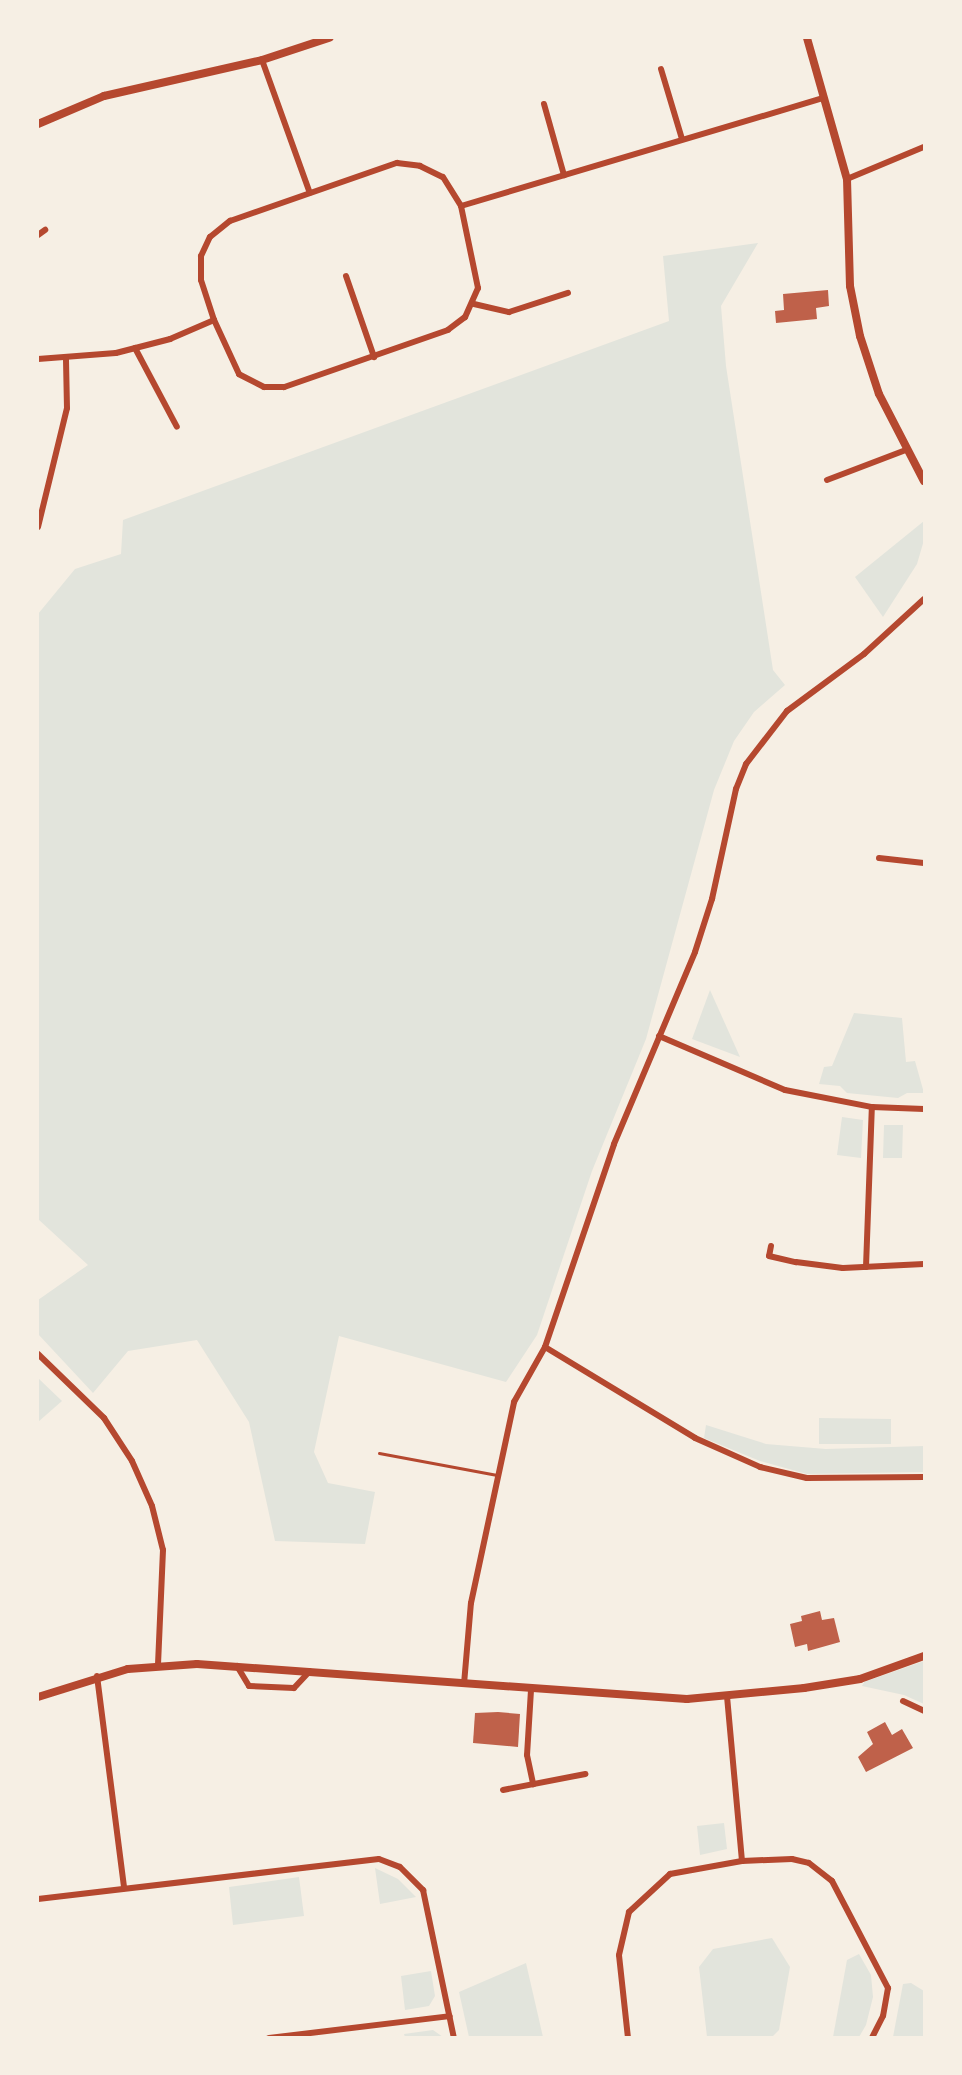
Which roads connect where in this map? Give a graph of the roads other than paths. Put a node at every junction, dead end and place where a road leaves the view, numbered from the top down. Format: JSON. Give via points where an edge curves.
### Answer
{"nodes":[{"id":1,"x":329,"y":38,"type":"edge"},
{"id":2,"x":807,"y":38,"type":"edge"},
{"id":3,"x":262,"y":60,"type":"junction"},
{"id":4,"x":661,"y":69,"type":"dead end"},
{"id":5,"x":824,"y":98,"type":"junction"},
{"id":6,"x":544,"y":104,"type":"dead end"},
{"id":7,"x":38,"y":124,"type":"edge"},
{"id":8,"x":682,"y":139,"type":"junction"},
{"id":9,"x":924,"y":147,"type":"edge"},
{"id":10,"x":564,"y":175,"type":"junction"},
{"id":11,"x":847,"y":179,"type":"junction"},
{"id":12,"x":310,"y":193,"type":"junction"},
{"id":13,"x":461,"y":206,"type":"junction"},
{"id":14,"x":45,"y":230,"type":"dead end"},
{"id":15,"x":38,"y":235,"type":"edge"},
{"id":16,"x":346,"y":276,"type":"dead end"},
{"id":17,"x":568,"y":293,"type":"dead end"},
{"id":18,"x":474,"y":304,"type":"junction"},
{"id":19,"x":214,"y":320,"type":"junction"},
{"id":20,"x":135,"y":348,"type":"junction"},
{"id":21,"x":374,"y":357,"type":"junction"},
{"id":22,"x":38,"y":359,"type":"edge"},
{"id":23,"x":66,"y":359,"type":"junction"},
{"id":24,"x":177,"y":427,"type":"dead end"},
{"id":25,"x":906,"y":450,"type":"junction"},
{"id":26,"x":827,"y":480,"type":"dead end"},
{"id":27,"x":924,"y":481,"type":"edge"},
{"id":28,"x":38,"y":527,"type":"edge"},
{"id":29,"x":924,"y":599,"type":"edge"},
{"id":30,"x":879,"y":858,"type":"dead end"},
{"id":31,"x":924,"y":863,"type":"edge"},
{"id":32,"x":659,"y":1036,"type":"junction"},
{"id":33,"x":872,"y":1107,"type":"junction"},
{"id":34,"x":924,"y":1108,"type":"edge"},
{"id":35,"x":771,"y":1246,"type":"dead end"},
{"id":36,"x":924,"y":1264,"type":"edge"},
{"id":37,"x":866,"y":1267,"type":"junction"},
{"id":38,"x":545,"y":1347,"type":"junction"},
{"id":39,"x":38,"y":1354,"type":"edge"},
{"id":40,"x":379,"y":1453,"type":"dead end"},
{"id":41,"x":497,"y":1474,"type":"junction"},
{"id":42,"x":924,"y":1477,"type":"edge"},
{"id":43,"x":924,"y":1656,"type":"edge"},
{"id":44,"x":158,"y":1665,"type":"junction"},
{"id":45,"x":237,"y":1665,"type":"junction"},
{"id":46,"x":310,"y":1671,"type":"junction"},
{"id":47,"x":97,"y":1676,"type":"junction"},
{"id":48,"x":464,"y":1684,"type":"junction"},
{"id":49,"x":531,"y":1690,"type":"junction"},
{"id":50,"x":727,"y":1696,"type":"junction"},
{"id":51,"x":38,"y":1697,"type":"edge"},
{"id":52,"x":903,"y":1701,"type":"dead end"},
{"id":53,"x":924,"y":1711,"type":"edge"},
{"id":54,"x":585,"y":1774,"type":"dead end"},
{"id":55,"x":533,"y":1784,"type":"junction"},
{"id":56,"x":503,"y":1790,"type":"dead end"},
{"id":57,"x":742,"y":1861,"type":"junction"},
{"id":58,"x":124,"y":1888,"type":"junction"},
{"id":59,"x":38,"y":1899,"type":"edge"},
{"id":60,"x":450,"y":2016,"type":"junction"},
{"id":61,"x":269,"y":2037,"type":"edge"},
{"id":62,"x":454,"y":2037,"type":"edge"},
{"id":63,"x":628,"y":2037,"type":"edge"},
{"id":64,"x":872,"y":2037,"type":"edge"}],
"edges":[{"from":1,"to":3,"type":"street"},
{"from":2,"to":5,"type":"street"},
{"from":3,"to":7,"type":"street","via":[[104,96]]},
{"from":3,"to":12,"type":"street"},
{"from":4,"to":8,"type":"street"},
{"from":5,"to":8,"type":"street"},
{"from":5,"to":11,"type":"street"},
{"from":6,"to":10,"type":"street"},
{"from":8,"to":10,"type":"street"},
{"from":9,"to":11,"type":"street"},
{"from":10,"to":13,"type":"street"},
{"from":11,"to":25,"type":"street","via":[[851,209],[850,286],[860,336],[879,394]]},
{"from":12,"to":13,"type":"street","via":[[397,163],[420,166],[443,177]]},
{"from":12,"to":19,"type":"street","via":[[230,222],[210,237],[201,256],[201,280]]},
{"from":13,"to":18,"type":"street","via":[[478,288]]},
{"from":14,"to":15,"type":"street"},
{"from":16,"to":21,"type":"street"},
{"from":17,"to":18,"type":"street","via":[[509,312]]},
{"from":18,"to":21,"type":"street","via":[[448,330]]},
{"from":19,"to":20,"type":"street","via":[[170,339]]},
{"from":19,"to":21,"type":"street","via":[[240,374],[264,387],[284,387]]},
{"from":20,"to":23,"type":"street"},
{"from":20,"to":24,"type":"street"},
{"from":22,"to":23,"type":"street"},
{"from":23,"to":28,"type":"street","via":[[67,408]]},
{"from":25,"to":26,"type":"street"},
{"from":25,"to":27,"type":"street"},
{"from":29,"to":32,"type":"street","via":[[864,654],[787,711],[746,764],[736,789],[712,899],[695,952]]},
{"from":30,"to":31,"type":"street"},
{"from":32,"to":33,"type":"street","via":[[761,1082]]},
{"from":32,"to":38,"type":"street","via":[[614,1144]]},
{"from":33,"to":34,"type":"street"},
{"from":33,"to":37,"type":"street"},
{"from":35,"to":37,"type":"street","via":[[769,1256],[796,1262]]},
{"from":36,"to":37,"type":"street"},
{"from":38,"to":41,"type":"street","via":[[514,1402]]},
{"from":38,"to":42,"type":"street","via":[[695,1438],[760,1467],[807,1478]]},
{"from":39,"to":44,"type":"street","via":[[104,1418],[132,1461],[152,1506],[164,1550]]},
{"from":40,"to":41,"type":"lane"},
{"from":41,"to":48,"type":"street","via":[[471,1602]]},
{"from":43,"to":50,"type":"street","via":[[860,1679]]},
{"from":44,"to":45,"type":"street"},
{"from":44,"to":47,"type":"street"},
{"from":45,"to":46,"type":"street"},
{"from":45,"to":46,"type":"street","via":[[249,1686],[294,1688]]},
{"from":46,"to":48,"type":"street"},
{"from":47,"to":51,"type":"street"},
{"from":47,"to":58,"type":"street"},
{"from":48,"to":49,"type":"street"},
{"from":49,"to":50,"type":"street","via":[[687,1699]]},
{"from":49,"to":55,"type":"street","via":[[526,1755]]},
{"from":50,"to":57,"type":"street"},
{"from":52,"to":53,"type":"street"},
{"from":54,"to":55,"type":"street"},
{"from":55,"to":56,"type":"street"},
{"from":57,"to":63,"type":"street","via":[[670,1874],[629,1912],[619,1955]]},
{"from":57,"to":64,"type":"street","via":[[792,1859],[809,1863],[832,1881],[888,1988],[883,2016]]},
{"from":58,"to":59,"type":"street"},
{"from":58,"to":60,"type":"street","via":[[358,1859],[379,1859],[400,1867],[423,1890]]},
{"from":60,"to":61,"type":"street"},
{"from":60,"to":62,"type":"street"}]}
